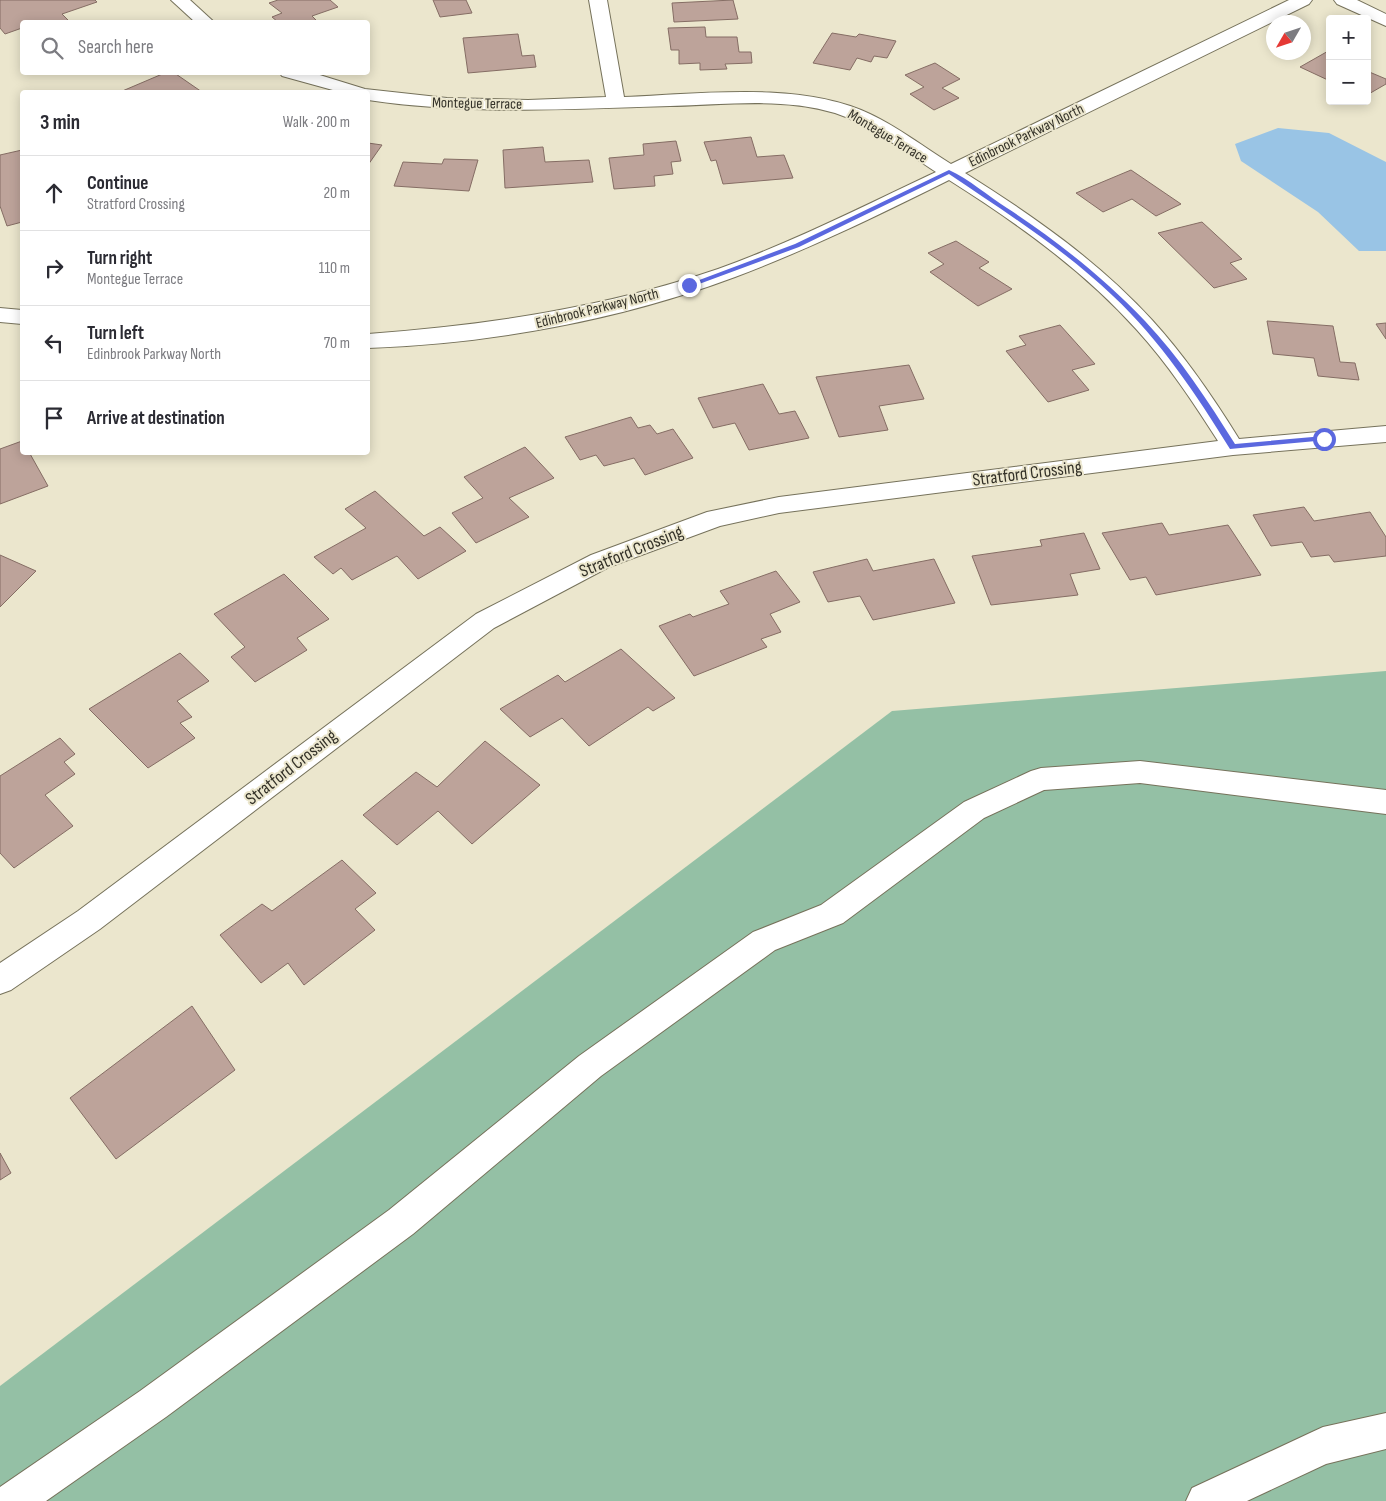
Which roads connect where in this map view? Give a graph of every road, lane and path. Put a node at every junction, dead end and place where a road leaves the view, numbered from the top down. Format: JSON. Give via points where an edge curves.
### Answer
{"nodes":[{"id":1,"x":180,"y":0,"type":"edge"},
{"id":2,"x":598,"y":0,"type":"edge"},
{"id":3,"x":1303,"y":0,"type":"edge"},
{"id":4,"x":1343,"y":0,"type":"edge"},
{"id":5,"x":203,"y":20,"type":"edge"},
{"id":6,"x":1386,"y":21,"type":"edge"},
{"id":7,"x":298,"y":75,"type":"edge"},
{"id":8,"x":351,"y":90,"type":"edge"},
{"id":9,"x":370,"y":94,"type":"edge"},
{"id":10,"x":616,"y":101,"type":"junction"},
{"id":11,"x":949,"y":172,"type":"junction"},
{"id":12,"x":0,"y":315,"type":"edge"},
{"id":13,"x":20,"y":317,"type":"edge"},
{"id":14,"x":370,"y":341,"type":"edge"},
{"id":15,"x":1386,"y":434,"type":"edge"},
{"id":16,"x":1233,"y":447,"type":"junction"},
{"id":17,"x":1386,"y":802,"type":"edge"},
{"id":18,"x":0,"y":980,"type":"edge"},
{"id":19,"x":1386,"y":1431,"type":"edge"},
{"id":20,"x":13,"y":1501,"type":"edge"},
{"id":21,"x":1205,"y":1501,"type":"edge"}],
"edges":[{"from":1,"to":5,"type":"street"},
{"from":2,"to":10,"type":"street"},
{"from":3,"to":11,"type":"street","name":"Edinbrook Parkway North"},
{"from":4,"to":6,"type":"street"},
{"from":7,"to":8,"type":"street"},
{"from":9,"to":10,"type":"street","name":"Montegue Terrace","via":[[396,100],[454,104]]},
{"from":10,"to":11,"type":"street","name":"Montegue Terrace","via":[[792,98],[818,102],[840,107],[864,118]]},
{"from":11,"to":14,"type":"street","name":"Edinbrook Parkway North","via":[[797,245],[689,285],[616,306],[528,325],[451,336]]},
{"from":11,"to":16,"type":"street","name":"Montegue Terrace","via":[[1037,230],[1114,293],[1176,362]]},
{"from":12,"to":13,"type":"street"},
{"from":15,"to":16,"type":"street","name":"Stratford Crossing"},
{"from":16,"to":18,"type":"street","name":"Stratford Crossing","via":[[779,505],[716,518],[600,561],[486,621],[97,914]]},
{"from":17,"to":20,"type":"street","via":[[1140,772],[1041,779],[974,810],[832,914],[764,941],[590,1066],[401,1222],[153,1404]]},
{"from":19,"to":21,"type":"street","via":[[1323,1446]]}]}
